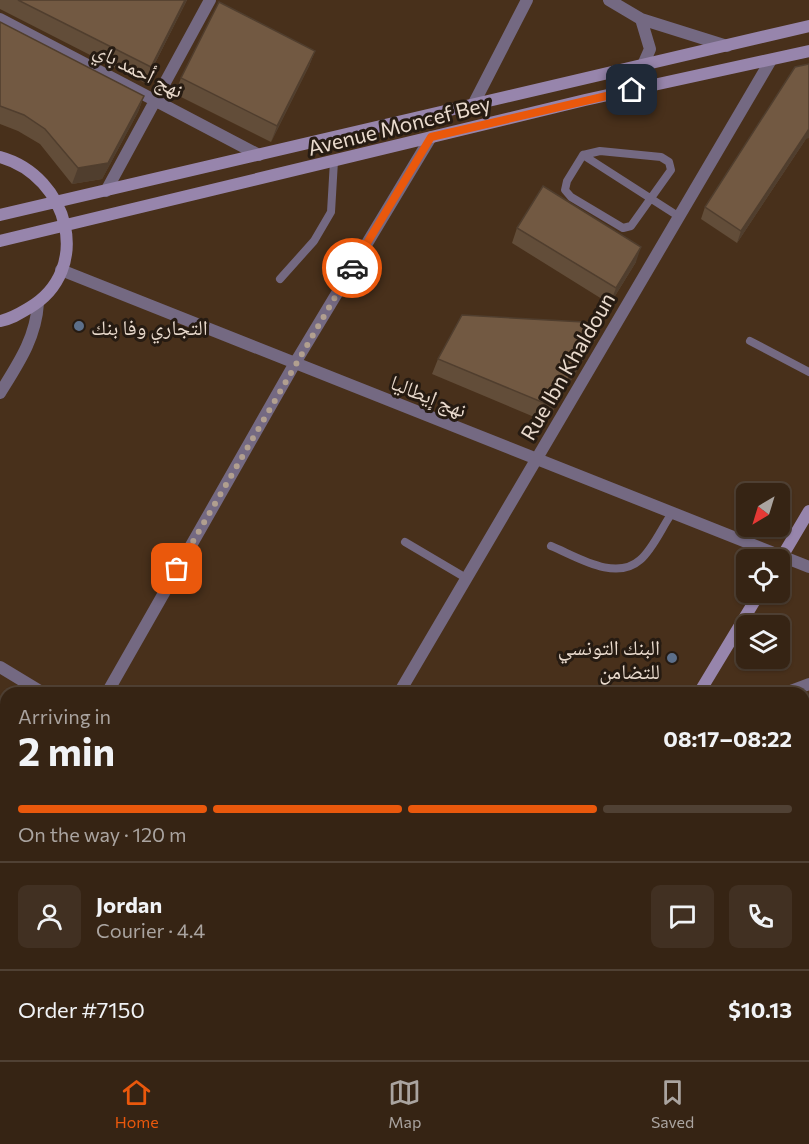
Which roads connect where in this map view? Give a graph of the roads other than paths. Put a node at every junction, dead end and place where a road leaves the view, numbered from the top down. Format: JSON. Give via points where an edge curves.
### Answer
{"nodes":[{"id":1,"x":210,"y":0,"type":"edge"},
{"id":2,"x":528,"y":0,"type":"edge"},
{"id":3,"x":609,"y":0,"type":"edge"},
{"id":4,"x":0,"y":19,"type":"edge"},
{"id":5,"x":641,"y":19,"type":"junction"},
{"id":6,"x":809,"y":26,"type":"edge"},
{"id":7,"x":727,"y":46,"type":"junction"},
{"id":8,"x":809,"y":51,"type":"edge"},
{"id":9,"x":771,"y":60,"type":"junction"},
{"id":10,"x":644,"y":65,"type":"junction"},
{"id":11,"x":157,"y":99,"type":"junction"},
{"id":12,"x":472,"y":107,"type":"junction"},
{"id":13,"x":431,"y":137,"type":"junction"},
{"id":14,"x":259,"y":155,"type":"junction"},
{"id":15,"x":583,"y":155,"type":"junction"},
{"id":16,"x":0,"y":157,"type":"edge"},
{"id":17,"x":334,"y":161,"type":"junction"},
{"id":18,"x":106,"y":191,"type":"junction"},
{"id":19,"x":57,"y":201,"type":"junction"},
{"id":20,"x":652,"y":201,"type":"junction"},
{"id":21,"x":0,"y":215,"type":"edge"},
{"id":22,"x":678,"y":216,"type":"junction"},
{"id":23,"x":65,"y":225,"type":"junction"},
{"id":24,"x":0,"y":241,"type":"edge"},
{"id":25,"x":61,"y":270,"type":"junction"},
{"id":26,"x":280,"y":279,"type":"dead end"},
{"id":27,"x":38,"y":303,"type":"junction"},
{"id":28,"x":0,"y":321,"type":"edge"},
{"id":29,"x":750,"y":341,"type":"dead end"},
{"id":30,"x":295,"y":363,"type":"junction"},
{"id":31,"x":809,"y":372,"type":"edge"},
{"id":32,"x":0,"y":393,"type":"edge"},
{"id":33,"x":536,"y":458,"type":"junction"},
{"id":34,"x":809,"y":512,"type":"edge"},
{"id":35,"x":672,"y":513,"type":"junction"},
{"id":36,"x":405,"y":542,"type":"dead end"},
{"id":37,"x":551,"y":546,"type":"dead end"},
{"id":38,"x":759,"y":549,"type":"edge"},
{"id":39,"x":786,"y":549,"type":"edge"},
{"id":40,"x":790,"y":561,"type":"edge"},
{"id":41,"x":809,"y":567,"type":"edge"},
{"id":42,"x":466,"y":578,"type":"junction"},
{"id":43,"x":753,"y":603,"type":"edge"},
{"id":44,"x":0,"y":667,"type":"edge"},
{"id":45,"x":33,"y":687,"type":"edge"},
{"id":46,"x":110,"y":687,"type":"edge"},
{"id":47,"x":402,"y":687,"type":"edge"},
{"id":48,"x":703,"y":687,"type":"edge"}],
"edges":[{"from":1,"to":11,"type":"street"},
{"from":2,"to":12,"type":"street"},
{"from":3,"to":5,"type":"street"},
{"from":4,"to":11,"type":"street","name":"نهج أحمد باي"},
{"from":5,"to":7,"type":"street"},
{"from":5,"to":10,"type":"street","via":[[650,49]]},
{"from":6,"to":7,"type":"main road","name":"Avenue Moncef Bey"},
{"from":7,"to":10,"type":"main road","name":"Avenue Moncef Bey"},
{"from":8,"to":9,"type":"main road","name":"Avenue Moncef Bey"},
{"from":9,"to":13,"type":"main road","name":"Avenue Moncef Bey"},
{"from":9,"to":22,"type":"street","name":"Rue Ibn Khaldoun"},
{"from":10,"to":12,"type":"main road","name":"Avenue Moncef Bey"},
{"from":11,"to":14,"type":"street","name":"نهج أحمد باي"},
{"from":11,"to":18,"type":"street"},
{"from":12,"to":14,"type":"main road","name":"Avenue Moncef Bey"},
{"from":13,"to":17,"type":"main road","name":"Avenue Moncef Bey"},
{"from":13,"to":30,"type":"street"},
{"from":14,"to":18,"type":"main road","name":"Avenue Moncef Bey"},
{"from":15,"to":20,"type":"lane"},
{"from":15,"to":20,"type":"lane","via":[[600,151],[661,157],[669,162],[672,170]]},
{"from":15,"to":20,"type":"lane","via":[[567,181],[565,190],[571,197],[623,228],[631,226]]},
{"from":16,"to":19,"type":"main road","via":[[17,162],[41,178]]},
{"from":17,"to":23,"type":"main road","name":"Avenue Moncef Bey"},
{"from":17,"to":26,"type":"lane","via":[[331,212],[314,241]]},
{"from":18,"to":19,"type":"main road","name":"Avenue Moncef Bey"},
{"from":19,"to":21,"type":"main road","name":"Avenue Moncef Bey"},
{"from":19,"to":23,"type":"main road"},
{"from":20,"to":22,"type":"lane"},
{"from":22,"to":33,"type":"street","name":"Rue Ibn Khaldoun"},
{"from":23,"to":24,"type":"main road","name":"Avenue Moncef Bey"},
{"from":23,"to":25,"type":"main road","via":[[66,248]]},
{"from":25,"to":27,"type":"main road"},
{"from":25,"to":30,"type":"street","name":"نهج إيطاليا"},
{"from":27,"to":28,"type":"main road"},
{"from":27,"to":32,"type":"street","via":[[32,337]]},
{"from":29,"to":31,"type":"lane"},
{"from":30,"to":33,"type":"street","name":"نهج إيطاليا"},
{"from":30,"to":46,"type":"street"},
{"from":33,"to":35,"type":"street","name":"نهج إيطاليا"},
{"from":33,"to":42,"type":"street","name":"Rue Ibn Khaldoun"},
{"from":34,"to":39,"type":"main road"},
{"from":35,"to":37,"type":"lane","via":[[639,561],[625,567],[611,570]]},
{"from":35,"to":38,"type":"street","name":"نهج إيطاليا"},
{"from":36,"to":42,"type":"lane"},
{"from":40,"to":41,"type":"street","name":"نهج إيطاليا"},
{"from":42,"to":47,"type":"street","name":"Rue Ibn Khaldoun"},
{"from":43,"to":48,"type":"main road"},
{"from":44,"to":45,"type":"street"}]}
